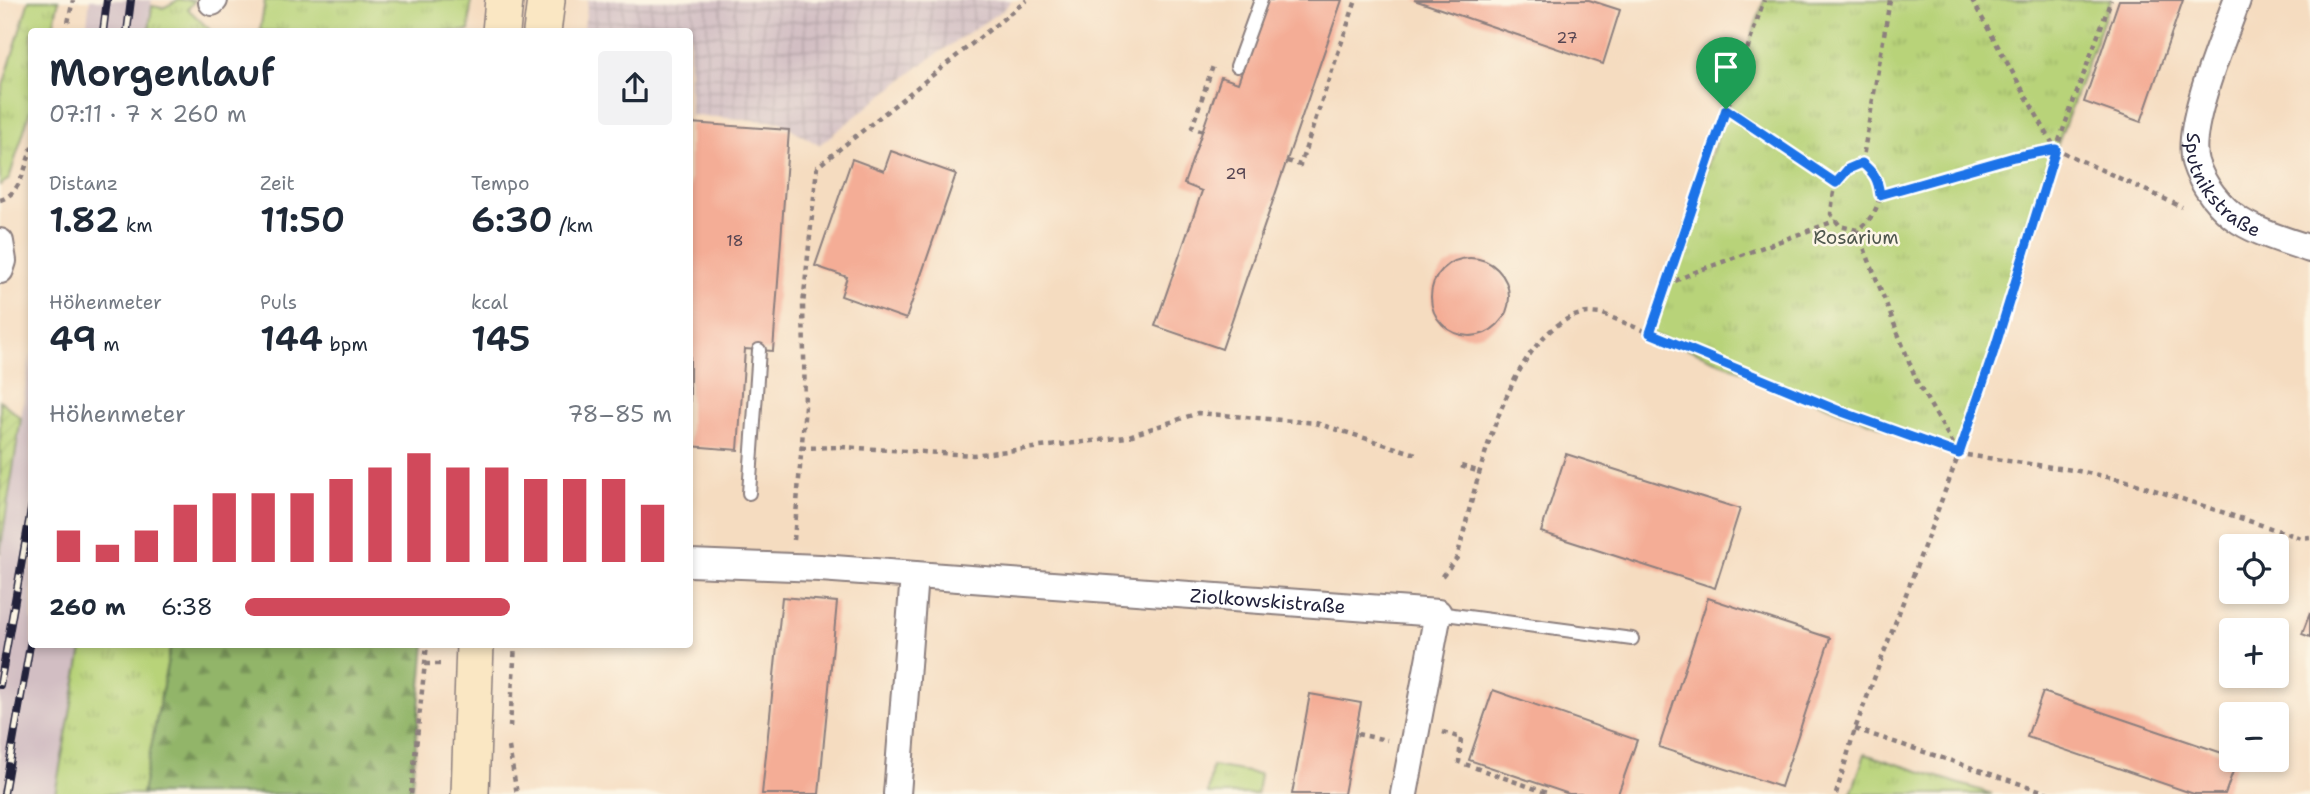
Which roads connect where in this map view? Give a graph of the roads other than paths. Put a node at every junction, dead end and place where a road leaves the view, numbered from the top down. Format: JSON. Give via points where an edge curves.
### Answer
{"nodes":[{"id":1,"x":504,"y":0,"type":"edge"},
{"id":2,"x":546,"y":0,"type":"edge"},
{"id":3,"x":1261,"y":0,"type":"edge"},
{"id":4,"x":2237,"y":0,"type":"edge"},
{"id":5,"x":502,"y":28,"type":"edge"},
{"id":6,"x":542,"y":28,"type":"edge"},
{"id":7,"x":1237,"y":66,"type":"road end"},
{"id":8,"x":0,"y":242,"type":"edge"},
{"id":9,"x":2310,"y":249,"type":"edge"},
{"id":10,"x":0,"y":270,"type":"edge"},
{"id":11,"x":759,"y":350,"type":"dead end"},
{"id":12,"x":750,"y":493,"type":"dead end"},
{"id":13,"x":693,"y":564,"type":"edge"},
{"id":14,"x":914,"y":575,"type":"junction"},
{"id":15,"x":1438,"y":613,"type":"junction"},
{"id":16,"x":1632,"y":639,"type":"dead end"},
{"id":17,"x":475,"y":648,"type":"edge"},
{"id":18,"x":470,"y":794,"type":"edge"},
{"id":19,"x":897,"y":794,"type":"edge"},
{"id":20,"x":1404,"y":794,"type":"edge"}],
"edges":[{"from":1,"to":5,"type":"main road"},
{"from":2,"to":6,"type":"main road"},
{"from":3,"to":7,"type":"lane"},
{"from":4,"to":9,"type":"street","name":"Sputnikstraße","via":[[2200,109],[2194,160],[2220,206],[2241,222]]},
{"from":8,"to":10,"type":"street"},
{"from":11,"to":12,"type":"lane"},
{"from":13,"to":14,"type":"street","name":"Ziolkowskistraße"},
{"from":14,"to":15,"type":"street","name":"Ziolkowskistraße"},
{"from":14,"to":19,"type":"street"},
{"from":15,"to":16,"type":"lane"},
{"from":15,"to":20,"type":"street"},
{"from":17,"to":18,"type":"main road"}]}
